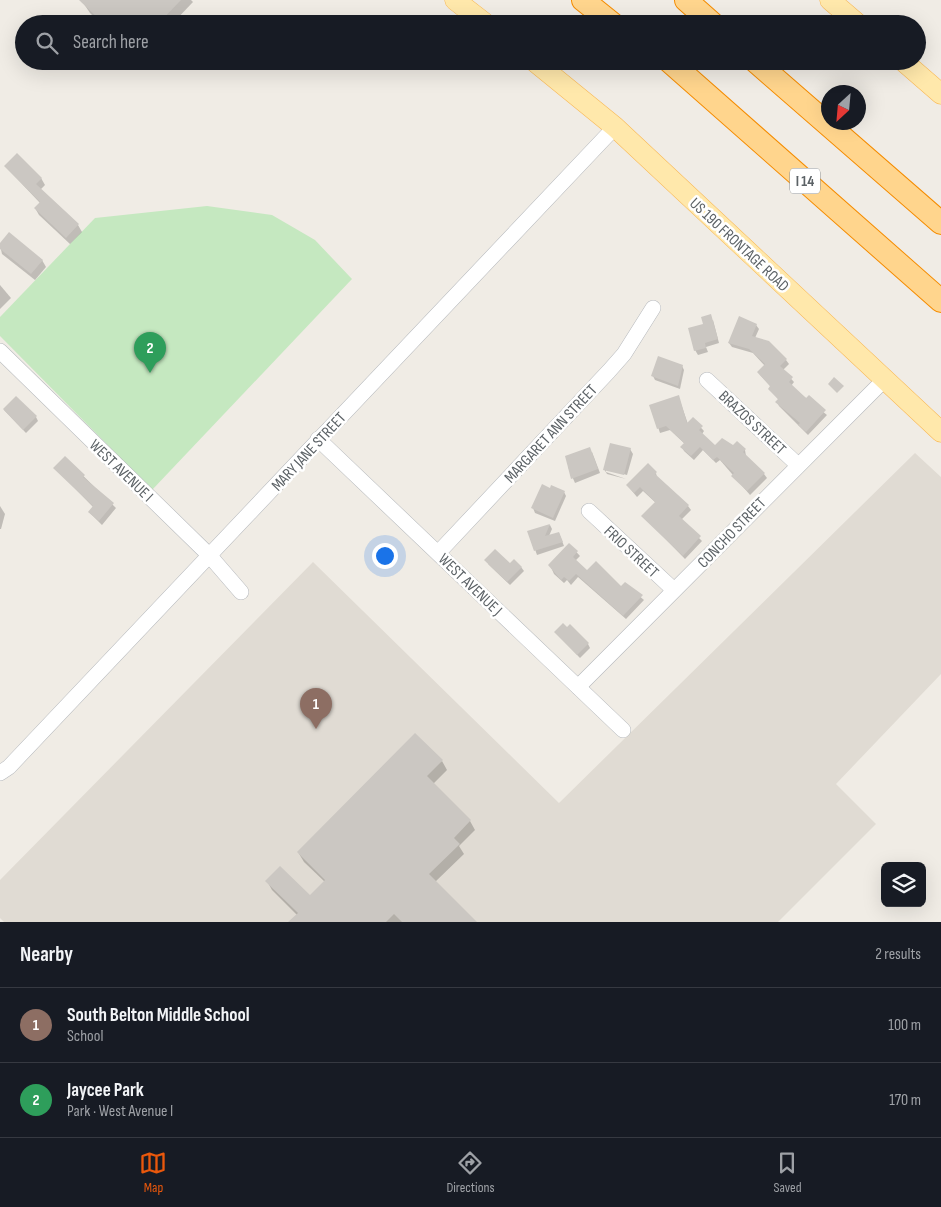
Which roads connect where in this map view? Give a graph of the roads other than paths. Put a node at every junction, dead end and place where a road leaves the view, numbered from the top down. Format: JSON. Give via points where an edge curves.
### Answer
{"nodes":[{"id":1,"x":455,"y":0,"type":"edge"},
{"id":2,"x":583,"y":0,"type":"edge"},
{"id":3,"x":601,"y":0,"type":"edge"},
{"id":4,"x":686,"y":0,"type":"edge"},
{"id":5,"x":830,"y":0,"type":"edge"},
{"id":6,"x":474,"y":15,"type":"edge"},
{"id":7,"x":602,"y":15,"type":"edge"},
{"id":8,"x":617,"y":15,"type":"edge"},
{"id":9,"x":703,"y":15,"type":"edge"},
{"id":10,"x":848,"y":15,"type":"edge"},
{"id":11,"x":545,"y":70,"type":"edge"},
{"id":12,"x":671,"y":70,"type":"edge"},
{"id":13,"x":679,"y":70,"type":"edge"},
{"id":14,"x":765,"y":70,"type":"edge"},
{"id":15,"x":913,"y":70,"type":"edge"},
{"id":16,"x":941,"y":94,"type":"edge"},
{"id":17,"x":739,"y":124,"type":"junction"},
{"id":18,"x":615,"y":127,"type":"junction"},
{"id":19,"x":941,"y":223,"type":"edge"},
{"id":20,"x":941,"y":300,"type":"edge"},
{"id":21,"x":653,"y":308,"type":"dead end"},
{"id":22,"x":0,"y":350,"type":"edge"},
{"id":23,"x":885,"y":379,"type":"junction"},
{"id":24,"x":707,"y":380,"type":"dead end"},
{"id":25,"x":941,"y":432,"type":"edge"},
{"id":26,"x":318,"y":439,"type":"junction"},
{"id":27,"x":798,"y":465,"type":"junction"},
{"id":28,"x":589,"y":511,"type":"dead end"},
{"id":29,"x":439,"y":552,"type":"junction"},
{"id":30,"x":209,"y":555,"type":"junction"},
{"id":31,"x":674,"y":590,"type":"junction"},
{"id":32,"x":241,"y":592,"type":"dead end"},
{"id":33,"x":578,"y":686,"type":"junction"},
{"id":34,"x":623,"y":730,"type":"dead end"},
{"id":35,"x":0,"y":773,"type":"edge"}],
"edges":[{"from":1,"to":6,"type":"main road"},
{"from":2,"to":7,"type":"highway"},
{"from":3,"to":8,"type":"highway"},
{"from":4,"to":9,"type":"highway"},
{"from":5,"to":10,"type":"main road"},
{"from":11,"to":18,"type":"main road","name":"US 190 FRONTAGE ROAD"},
{"from":12,"to":17,"type":"highway"},
{"from":13,"to":17,"type":"highway","number":"I 14"},
{"from":14,"to":19,"type":"highway"},
{"from":15,"to":16,"type":"main road"},
{"from":17,"to":20,"type":"highway","number":"I 14"},
{"from":18,"to":23,"type":"main road","name":"US 190 FRONTAGE ROAD"},
{"from":18,"to":26,"type":"street","name":"MARY JANE STREET"},
{"from":21,"to":29,"type":"street","name":"MARGARET ANN STREET","via":[[624,354]]},
{"from":22,"to":30,"type":"street","name":"WEST AVENUE I"},
{"from":23,"to":25,"type":"main road","name":"US 190 FRONTAGE ROAD"},
{"from":23,"to":27,"type":"street","name":"CONCHO STREET"},
{"from":24,"to":27,"type":"street","name":"BRAZOS STREET"},
{"from":26,"to":29,"type":"street","name":"WEST AVENUE J"},
{"from":26,"to":30,"type":"street","name":"MARY JANE STREET"},
{"from":27,"to":31,"type":"street","name":"CONCHO STREET"},
{"from":28,"to":31,"type":"street","name":"FRIO STREET"},
{"from":29,"to":33,"type":"street","name":"WEST AVENUE J"},
{"from":30,"to":32,"type":"street","name":"WEST AVENUE I"},
{"from":30,"to":35,"type":"street","name":"MARY JANE STREET","via":[[16,760]]},
{"from":31,"to":33,"type":"street","name":"CONCHO STREET"},
{"from":33,"to":34,"type":"street","name":"WEST AVENUE J"}]}
